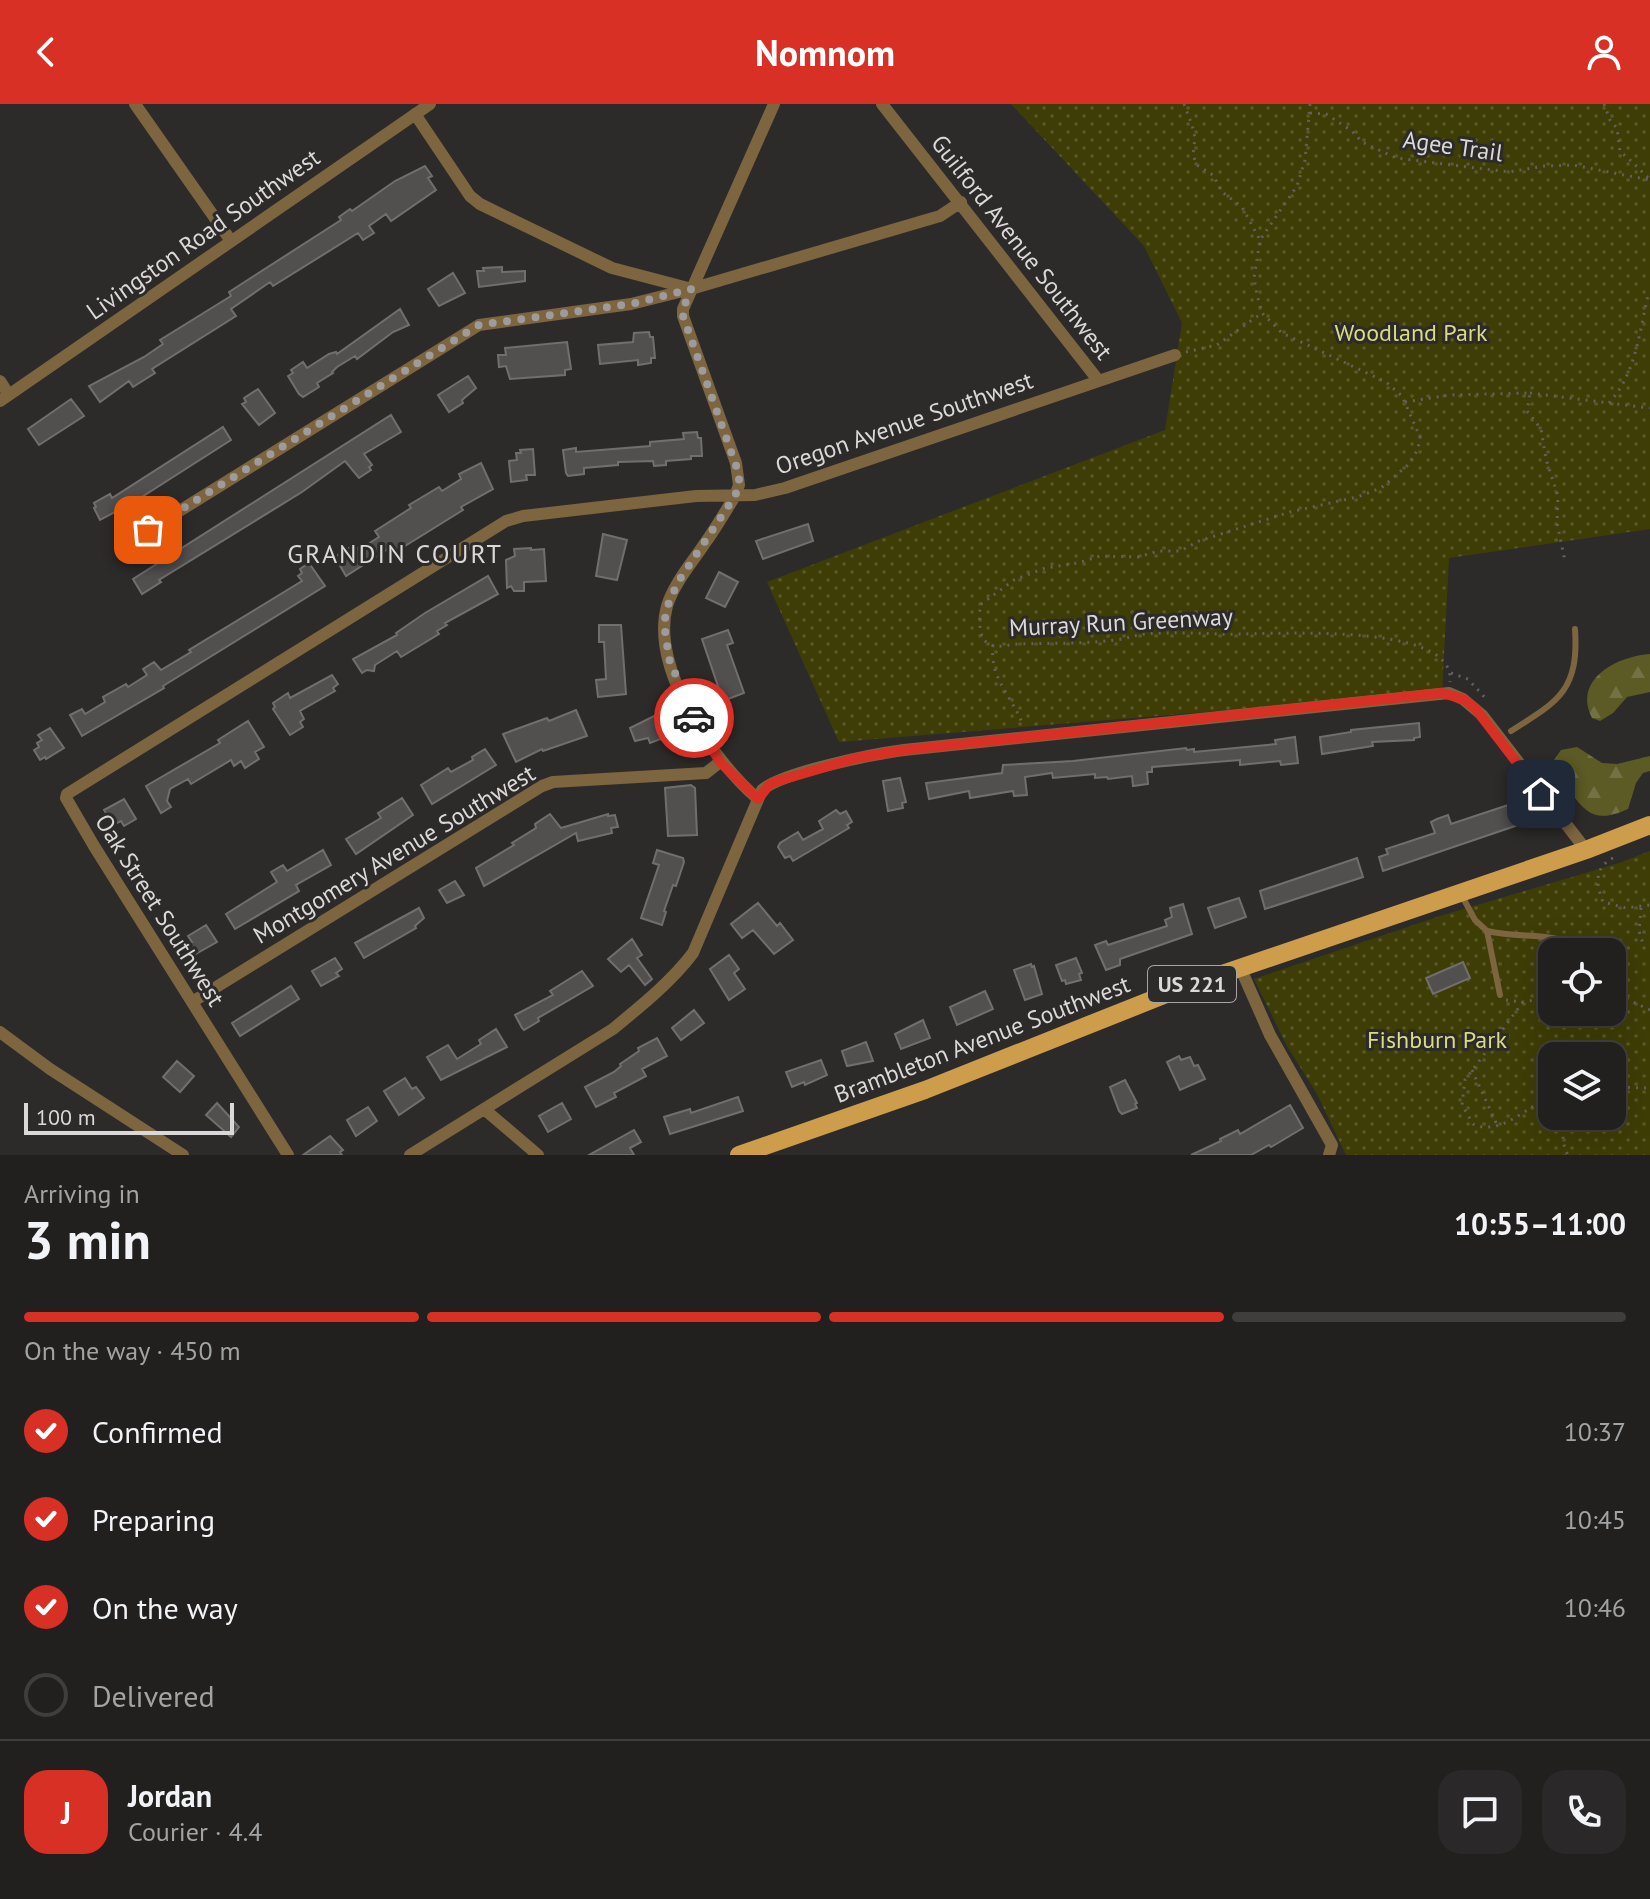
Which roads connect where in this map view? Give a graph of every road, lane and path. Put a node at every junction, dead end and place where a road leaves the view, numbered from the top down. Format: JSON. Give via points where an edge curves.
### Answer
{"nodes":[{"id":1,"x":135,"y":104,"type":"edge"},
{"id":2,"x":430,"y":104,"type":"edge"},
{"id":3,"x":774,"y":104,"type":"edge"},
{"id":4,"x":882,"y":104,"type":"edge"},
{"id":5,"x":1184,"y":104,"type":"edge"},
{"id":6,"x":1310,"y":104,"type":"edge"},
{"id":7,"x":1604,"y":104,"type":"edge"},
{"id":8,"x":1310,"y":113,"type":"junction"},
{"id":9,"x":415,"y":114,"type":"junction"},
{"id":10,"x":1650,"y":179,"type":"edge"},
{"id":11,"x":961,"y":202,"type":"junction"},
{"id":12,"x":1260,"y":240,"type":"junction"},
{"id":13,"x":231,"y":241,"type":"junction"},
{"id":14,"x":691,"y":289,"type":"junction"},
{"id":15,"x":1649,"y":292,"type":"edge"},
{"id":16,"x":1262,"y":313,"type":"junction"},
{"id":17,"x":1175,"y":355,"type":"joint"},
{"id":18,"x":1098,"y":380,"type":"junction"},
{"id":19,"x":0,"y":381,"type":"edge"},
{"id":20,"x":1530,"y":393,"type":"junction"},
{"id":21,"x":5,"y":398,"type":"edge"},
{"id":22,"x":1405,"y":402,"type":"junction"},
{"id":23,"x":1609,"y":403,"type":"junction"},
{"id":24,"x":1650,"y":408,"type":"edge"},
{"id":25,"x":735,"y":496,"type":"junction"},
{"id":26,"x":123,"y":546,"type":"dead end"},
{"id":27,"x":1565,"y":561,"type":"dead end"},
{"id":28,"x":1575,"y":629,"type":"dead end"},
{"id":29,"x":993,"y":645,"type":"junction"},
{"id":30,"x":1491,"y":705,"type":"dead end"},
{"id":31,"x":174,"y":727,"type":"joint"},
{"id":32,"x":1511,"y":731,"type":"dead end"},
{"id":33,"x":1026,"y":737,"type":"junction"},
{"id":34,"x":720,"y":762,"type":"junction"},
{"id":35,"x":758,"y":799,"type":"junction"},
{"id":36,"x":1650,"y":825,"type":"edge"},
{"id":37,"x":1586,"y":850,"type":"junction"},
{"id":38,"x":1602,"y":865,"type":"dead end"},
{"id":39,"x":1461,"y":893,"type":"junction"},
{"id":40,"x":1650,"y":905,"type":"edge"},
{"id":41,"x":1641,"y":908,"type":"junction"},
{"id":42,"x":1487,"y":931,"type":"junction"},
{"id":43,"x":1560,"y":938,"type":"edge"},
{"id":44,"x":1644,"y":947,"type":"dead end"},
{"id":45,"x":1240,"y":967,"type":"junction"},
{"id":46,"x":1500,"y":995,"type":"joint"},
{"id":47,"x":1538,"y":999,"type":"edge"},
{"id":48,"x":1626,"y":999,"type":"edge"},
{"id":49,"x":192,"y":1002,"type":"junction"},
{"id":50,"x":1523,"y":1002,"type":"junction"},
{"id":51,"x":1650,"y":1010,"type":"edge"},
{"id":52,"x":0,"y":1032,"type":"edge"},
{"id":53,"x":1471,"y":1069,"type":"junction"},
{"id":54,"x":1626,"y":1087,"type":"edge"},
{"id":55,"x":1650,"y":1088,"type":"edge"},
{"id":56,"x":1538,"y":1102,"type":"edge"},
{"id":57,"x":484,"y":1109,"type":"junction"},
{"id":58,"x":1497,"y":1125,"type":"junction"},
{"id":59,"x":1564,"y":1130,"type":"edge"},
{"id":60,"x":183,"y":1155,"type":"edge"},
{"id":61,"x":288,"y":1155,"type":"edge"},
{"id":62,"x":410,"y":1155,"type":"edge"},
{"id":63,"x":538,"y":1155,"type":"edge"},
{"id":64,"x":739,"y":1155,"type":"edge"},
{"id":65,"x":1329,"y":1155,"type":"edge"},
{"id":66,"x":1568,"y":1155,"type":"edge"}],
"edges":[{"from":1,"to":13,"type":"street"},
{"from":2,"to":9,"type":"street","name":"Livingston Road Southwest"},
{"from":3,"to":14,"type":"street"},
{"from":4,"to":11,"type":"street","name":"Guilford Avenue Southwest"},
{"from":5,"to":12,"type":"path","via":[[1197,165],[1242,207]]},
{"from":6,"to":8,"type":"path"},
{"from":7,"to":10,"type":"path","name":"Agee Trail","via":[[1617,128],[1620,152]]},
{"from":8,"to":10,"type":"path","name":"Agee Trail","via":[[1326,114],[1362,142],[1396,158],[1509,172],[1573,165]]},
{"from":8,"to":12,"type":"path","via":[[1297,186]]},
{"from":9,"to":13,"type":"street","name":"Livingston Road Southwest"},
{"from":9,"to":14,"type":"street","via":[[480,204],[612,268]]},
{"from":11,"to":14,"type":"street","via":[[940,216]]},
{"from":11,"to":18,"type":"street","name":"Guilford Avenue Southwest"},
{"from":12,"to":16,"type":"path","via":[[1254,278]]},
{"from":13,"to":21,"type":"street","name":"Livingston Road Southwest"},
{"from":14,"to":25,"type":"street","via":[[683,316],[736,463]]},
{"from":14,"to":26,"type":"street","via":[[631,304],[479,325]]},
{"from":15,"to":23,"type":"path","via":[[1633,366]]},
{"from":16,"to":17,"type":"path","via":[[1217,345]]},
{"from":16,"to":22,"type":"path","name":"Murray Run Greenway","via":[[1282,333],[1386,382]]},
{"from":17,"to":18,"type":"street","name":"Oregon Avenue Southwest"},
{"from":18,"to":25,"type":"street","name":"Oregon Avenue Southwest","via":[[805,481]]},
{"from":19,"to":21,"type":"street"},
{"from":20,"to":22,"type":"path"},
{"from":20,"to":23,"type":"path"},
{"from":20,"to":27,"type":"path","via":[[1527,411],[1541,429],[1558,496]]},
{"from":22,"to":29,"type":"path","name":"Murray Run Greenway","via":[[1420,437],[1418,449],[1381,488],[1278,516],[1180,551],[1100,556],[1014,580],[980,605],[982,637]]},
{"from":23,"to":24,"type":"path"},
{"from":25,"to":31,"type":"street","name":"Oregon Avenue Southwest","via":[[696,496],[506,521]]},
{"from":25,"to":34,"type":"street","via":[[678,582],[664,623],[669,659],[685,700]]},
{"from":28,"to":32,"type":"lane","via":[[1574,666],[1566,686],[1546,708]]},
{"from":29,"to":30,"type":"path","name":"Murray Run Greenway","via":[[1200,632],[1368,635],[1439,655],[1451,673],[1472,682]]},
{"from":29,"to":33,"type":"path","via":[[995,674]]},
{"from":31,"to":49,"type":"street","name":"Oak Street Southwest","via":[[66,798]]},
{"from":33,"to":35,"type":"street","via":[[856,758],[770,784]]},
{"from":33,"to":37,"type":"street","via":[[1449,693],[1482,715]]},
{"from":34,"to":35,"type":"street"},
{"from":34,"to":49,"type":"street","name":"Montgomery Avenue Southwest","via":[[706,773],[542,786]]},
{"from":35,"to":57,"type":"street","via":[[693,953],[679,971],[613,1029]]},
{"from":36,"to":37,"type":"main road","name":"Brambleton Avenue Southwest","number":"US 221"},
{"from":37,"to":39,"type":"main road","name":"Brambleton Avenue Southwest","number":"US 221"},
{"from":38,"to":41,"type":"path","via":[[1597,878],[1603,902]]},
{"from":39,"to":42,"type":"lane"},
{"from":39,"to":45,"type":"main road","name":"Brambleton Avenue Southwest","number":"US 221"},
{"from":40,"to":41,"type":"path"},
{"from":41,"to":44,"type":"path"},
{"from":42,"to":43,"type":"lane"},
{"from":42,"to":46,"type":"lane"},
{"from":45,"to":64,"type":"main road","name":"Brambleton Avenue Southwest","number":"US 221","via":[[925,1090]]},
{"from":45,"to":65,"type":"street","via":[[1270,1035],[1332,1145]]},
{"from":46,"to":50,"type":"path"},
{"from":47,"to":50,"type":"path"},
{"from":48,"to":51,"type":"path"},
{"from":49,"to":61,"type":"street","name":"Oak Street Southwest"},
{"from":50,"to":53,"type":"path"},
{"from":52,"to":60,"type":"street"},
{"from":53,"to":58,"type":"path"},
{"from":53,"to":58,"type":"path","via":[[1462,1086],[1463,1112],[1479,1127]]},
{"from":54,"to":55,"type":"path"},
{"from":56,"to":58,"type":"path"},
{"from":57,"to":62,"type":"street"},
{"from":57,"to":63,"type":"street"},
{"from":59,"to":66,"type":"path"}]}
